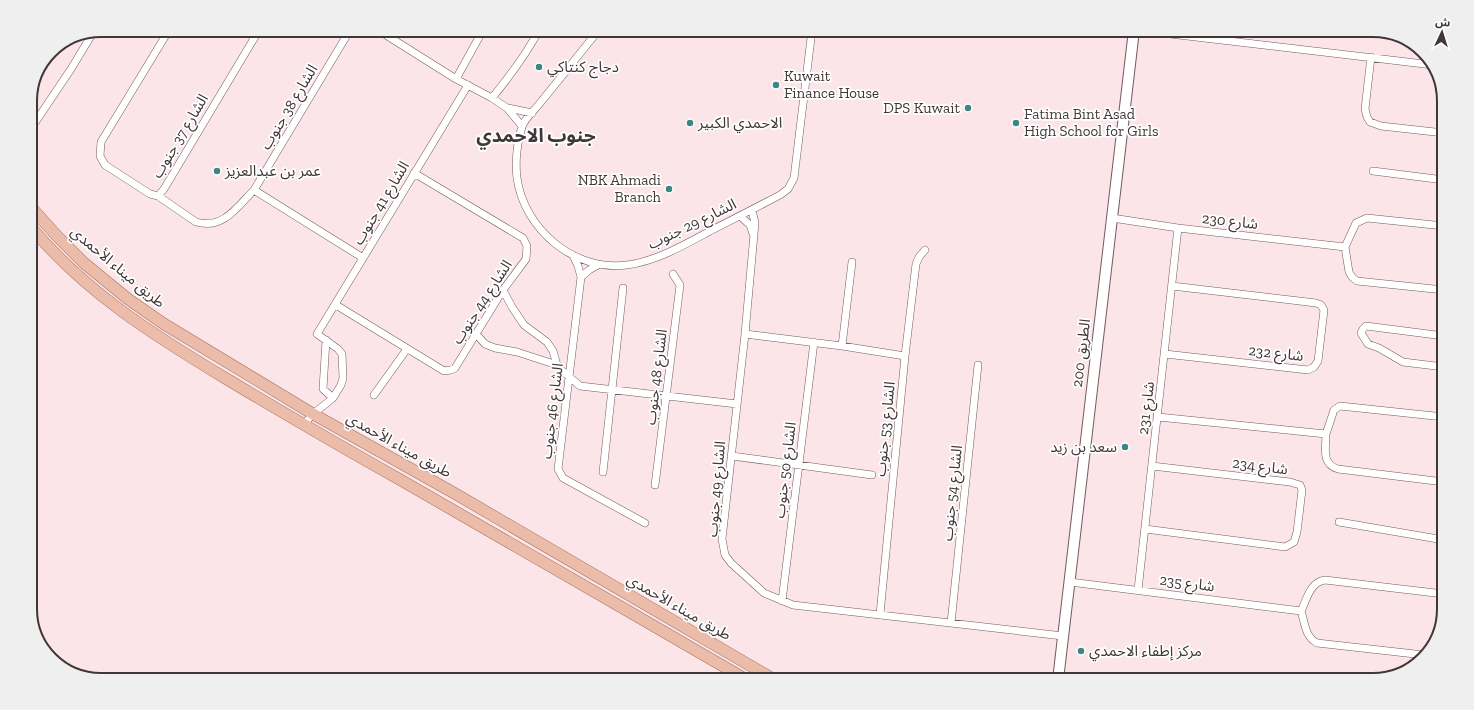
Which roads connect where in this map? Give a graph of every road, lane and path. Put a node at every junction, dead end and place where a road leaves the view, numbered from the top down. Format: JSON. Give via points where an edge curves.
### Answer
{"nodes":[{"id":1,"x":165,"y":37,"type":"edge"},
{"id":2,"x":255,"y":37,"type":"edge"},
{"id":3,"x":346,"y":37,"type":"edge"},
{"id":4,"x":389,"y":37,"type":"edge"},
{"id":5,"x":479,"y":37,"type":"edge"},
{"id":6,"x":535,"y":37,"type":"edge"},
{"id":7,"x":593,"y":37,"type":"edge"},
{"id":8,"x":811,"y":37,"type":"edge"},
{"id":9,"x":1134,"y":37,"type":"edge"},
{"id":10,"x":1196,"y":37,"type":"edge"},
{"id":11,"x":90,"y":38,"type":"edge"},
{"id":12,"x":1371,"y":57,"type":"junction"},
{"id":13,"x":1425,"y":64,"type":"edge"},
{"id":14,"x":456,"y":79,"type":"junction"},
{"id":15,"x":468,"y":85,"type":"junction"},
{"id":16,"x":492,"y":98,"type":"junction"},
{"id":17,"x":507,"y":108,"type":"junction"},
{"id":18,"x":532,"y":114,"type":"junction"},
{"id":19,"x":37,"y":120,"type":"edge"},
{"id":20,"x":522,"y":126,"type":"junction"},
{"id":21,"x":1437,"y":132,"type":"edge"},
{"id":22,"x":1373,"y":171,"type":"dead end"},
{"id":23,"x":414,"y":173,"type":"junction"},
{"id":24,"x":1437,"y":179,"type":"edge"},
{"id":25,"x":254,"y":190,"type":"junction"},
{"id":26,"x":158,"y":196,"type":"junction"},
{"id":27,"x":752,"y":210,"type":"junction"},
{"id":28,"x":37,"y":214,"type":"edge"},
{"id":29,"x":742,"y":215,"type":"junction"},
{"id":30,"x":1112,"y":218,"type":"junction"},
{"id":31,"x":1437,"y":225,"type":"edge"},
{"id":32,"x":1178,"y":228,"type":"junction"},
{"id":33,"x":37,"y":234,"type":"edge"},
{"id":34,"x":754,"y":236,"type":"junction"},
{"id":35,"x":1345,"y":247,"type":"junction"},
{"id":36,"x":925,"y":250,"type":"dead end"},
{"id":37,"x":573,"y":255,"type":"junction"},
{"id":38,"x":363,"y":258,"type":"junction"},
{"id":39,"x":852,"y":262,"type":"dead end"},
{"id":40,"x":598,"y":265,"type":"junction"},
{"id":41,"x":674,"y":274,"type":"dead end"},
{"id":42,"x":581,"y":277,"type":"junction"},
{"id":43,"x":1172,"y":286,"type":"junction"},
{"id":44,"x":623,"y":288,"type":"dead end"},
{"id":45,"x":1437,"y":289,"type":"edge"},
{"id":46,"x":503,"y":290,"type":"junction"},
{"id":47,"x":336,"y":305,"type":"junction"},
{"id":48,"x":476,"y":334,"type":"junction"},
{"id":49,"x":745,"y":334,"type":"junction"},
{"id":50,"x":1437,"y":335,"type":"edge"},
{"id":51,"x":326,"y":340,"type":"junction"},
{"id":52,"x":814,"y":342,"type":"junction"},
{"id":53,"x":842,"y":346,"type":"junction"},
{"id":54,"x":407,"y":349,"type":"junction"},
{"id":55,"x":1165,"y":354,"type":"junction"},
{"id":56,"x":905,"y":356,"type":"junction"},
{"id":57,"x":557,"y":365,"type":"junction"},
{"id":58,"x":978,"y":365,"type":"dead end"},
{"id":59,"x":1437,"y":366,"type":"edge"},
{"id":60,"x":569,"y":377,"type":"junction"},
{"id":61,"x":612,"y":390,"type":"junction"},
{"id":62,"x":374,"y":395,"type":"dead end"},
{"id":63,"x":666,"y":396,"type":"junction"},
{"id":64,"x":333,"y":398,"type":"junction"},
{"id":65,"x":737,"y":404,"type":"junction"},
{"id":66,"x":313,"y":414,"type":"junction"},
{"id":67,"x":1437,"y":416,"type":"edge"},
{"id":68,"x":1158,"y":417,"type":"junction"},
{"id":69,"x":303,"y":425,"type":"junction"},
{"id":70,"x":1326,"y":434,"type":"junction"},
{"id":71,"x":732,"y":456,"type":"junction"},
{"id":72,"x":798,"y":465,"type":"junction"},
{"id":73,"x":1152,"y":466,"type":"junction"},
{"id":74,"x":602,"y":472,"type":"dead end"},
{"id":75,"x":872,"y":475,"type":"dead end"},
{"id":76,"x":1437,"y":481,"type":"edge"},
{"id":77,"x":655,"y":485,"type":"dead end"},
{"id":78,"x":1339,"y":522,"type":"dead end"},
{"id":79,"x":645,"y":523,"type":"dead end"},
{"id":80,"x":1145,"y":529,"type":"junction"},
{"id":81,"x":1437,"y":539,"type":"edge"},
{"id":82,"x":1070,"y":582,"type":"junction"},
{"id":83,"x":1138,"y":590,"type":"junction"},
{"id":84,"x":1437,"y":593,"type":"edge"},
{"id":85,"x":782,"y":601,"type":"junction"},
{"id":86,"x":1301,"y":611,"type":"junction"},
{"id":87,"x":880,"y":614,"type":"junction"},
{"id":88,"x":951,"y":623,"type":"junction"},
{"id":89,"x":1063,"y":636,"type":"junction"},
{"id":90,"x":1418,"y":654,"type":"edge"},
{"id":91,"x":735,"y":673,"type":"edge"},
{"id":92,"x":763,"y":673,"type":"edge"},
{"id":93,"x":1059,"y":673,"type":"edge"}],
"edges":[{"from":1,"to":26,"type":"street","via":[[101,142],[100,156],[105,165],[150,194]]},
{"from":2,"to":26,"type":"street","name":"الشارع 37 جنوب"},
{"from":3,"to":25,"type":"street","name":"الشارع 38 جنوب"},
{"from":4,"to":14,"type":"street"},
{"from":5,"to":14,"type":"street"},
{"from":6,"to":16,"type":"street","via":[[512,74]]},
{"from":7,"to":18,"type":"street","name":"الشارع 29 جنوب"},
{"from":8,"to":27,"type":"street","name":"الشارع 29 جنوب","via":[[794,178],[788,189]]},
{"from":9,"to":30,"type":"main road","name":"الطريق 200"},
{"from":10,"to":12,"type":"street"},
{"from":11,"to":19,"type":"street"},
{"from":12,"to":13,"type":"street"},
{"from":12,"to":21,"type":"street","via":[[1365,109],[1368,120],[1375,125]]},
{"from":14,"to":15,"type":"street"},
{"from":15,"to":16,"type":"street"},
{"from":15,"to":23,"type":"street","name":"الشارع 41 جنوب"},
{"from":16,"to":17,"type":"street"},
{"from":17,"to":18,"type":"street"},
{"from":17,"to":20,"type":"street"},
{"from":18,"to":20,"type":"street","name":"الشارع 29 جنوب"},
{"from":20,"to":37,"type":"street","name":"الشارع 29 جنوب","via":[[516,157],[517,178],[526,207],[545,235]]},
{"from":22,"to":24,"type":"street"},
{"from":23,"to":38,"type":"street","name":"الشارع 41 جنوب"},
{"from":23,"to":46,"type":"street","name":"الشارع 44 جنوب","via":[[523,238],[527,246],[526,258]]},
{"from":25,"to":26,"type":"street","name":"الشارع 37 جنوب","via":[[227,218],[208,225],[196,222]]},
{"from":25,"to":38,"type":"street"},
{"from":27,"to":29,"type":"street","name":"الشارع 29 جنوب"},
{"from":27,"to":34,"type":"street","name":"الشارع 49 جنوب"},
{"from":28,"to":66,"type":"main road","name":"طريق ميناء الأحمدي","via":[[84,263],[128,299],[164,324]]},
{"from":29,"to":34,"type":"street"},
{"from":29,"to":40,"type":"street","name":"الشارع 29 جنوب","via":[[679,248],[653,258],[625,265]]},
{"from":30,"to":32,"type":"street","name":"شارع 230"},
{"from":30,"to":82,"type":"main road","name":"الطريق 200"},
{"from":31,"to":35,"type":"street","via":[[1367,218],[1356,223]]},
{"from":32,"to":35,"type":"street","name":"شارع 230"},
{"from":32,"to":43,"type":"street","name":"شارع 231"},
{"from":33,"to":69,"type":"main road","name":"طريق ميناء الأحمدي","via":[[73,272],[130,318]]},
{"from":34,"to":49,"type":"street","name":"الشارع 49 جنوب"},
{"from":35,"to":45,"type":"street","via":[[1349,272],[1357,281]]},
{"from":36,"to":56,"type":"street","name":"الشارع 53 جنوب","via":[[916,264]]},
{"from":37,"to":40,"type":"street","name":"الشارع 29 جنوب"},
{"from":37,"to":42,"type":"street","name":"الشارع 46 جنوب"},
{"from":38,"to":47,"type":"street","name":"الشارع 41 جنوب"},
{"from":39,"to":53,"type":"street"},
{"from":40,"to":42,"type":"street"},
{"from":41,"to":63,"type":"street","name":"الشارع 48 جنوب","via":[[680,285]]},
{"from":42,"to":60,"type":"street","name":"الشارع 46 جنوب"},
{"from":43,"to":55,"type":"street","name":"شارع 231"},
{"from":43,"to":55,"type":"street","name":"شارع 232","via":[[1316,303],[1324,310],[1318,361],[1308,370]]},
{"from":44,"to":61,"type":"street"},
{"from":46,"to":48,"type":"street","name":"الشارع 44 جنوب"},
{"from":46,"to":57,"type":"street","via":[[524,325],[547,342]]},
{"from":47,"to":51,"type":"street","name":"الشارع 41 جنوب","via":[[317,334]]},
{"from":47,"to":54,"type":"street","name":"الشارع 44 جنوب"},
{"from":48,"to":54,"type":"street","name":"الشارع 44 جنوب","via":[[456,368],[451,370],[444,371]]},
{"from":48,"to":57,"type":"street","via":[[485,344],[495,348]]},
{"from":49,"to":52,"type":"street"},
{"from":49,"to":65,"type":"street","name":"الشارع 49 جنوب"},
{"from":50,"to":59,"type":"street","via":[[1366,326],[1361,333],[1368,344],[1403,362]]},
{"from":51,"to":64,"type":"street","via":[[323,389]]},
{"from":51,"to":64,"type":"street","via":[[342,354],[343,378]]},
{"from":52,"to":53,"type":"street"},
{"from":52,"to":72,"type":"street","name":"الشارع 50 جنوب"},
{"from":53,"to":56,"type":"street"},
{"from":54,"to":62,"type":"street"},
{"from":55,"to":68,"type":"street","name":"شارع 231"},
{"from":56,"to":87,"type":"street","name":"الشارع 53 جنوب"},
{"from":57,"to":60,"type":"street"},
{"from":58,"to":88,"type":"street","name":"الشارع 54 جنوب"},
{"from":60,"to":61,"type":"street","via":[[583,387]]},
{"from":60,"to":79,"type":"street","name":"الشارع 46 جنوب","via":[[558,469],[562,478]]},
{"from":61,"to":63,"type":"street"},
{"from":61,"to":74,"type":"street"},
{"from":63,"to":65,"type":"street"},
{"from":63,"to":77,"type":"street","name":"الشارع 48 جنوب"},
{"from":64,"to":66,"type":"street"},
{"from":65,"to":71,"type":"street","name":"الشارع 49 جنوب"},
{"from":66,"to":69,"type":"street"},
{"from":66,"to":92,"type":"main road","name":"طريق ميناء الأحمدي"},
{"from":67,"to":70,"type":"street","via":[[1340,406],[1334,410]]},
{"from":68,"to":70,"type":"street"},
{"from":68,"to":73,"type":"street","name":"شارع 231"},
{"from":69,"to":91,"type":"main road","name":"طريق ميناء الأحمدي"},
{"from":70,"to":76,"type":"street","via":[[1326,459],[1332,467]]},
{"from":71,"to":72,"type":"street"},
{"from":71,"to":85,"type":"street","name":"الشارع 49 جنوب","via":[[722,539],[725,555],[764,594]]},
{"from":72,"to":75,"type":"street"},
{"from":72,"to":85,"type":"street","name":"الشارع 50 جنوب"},
{"from":73,"to":80,"type":"street","name":"شارع 231"},
{"from":73,"to":80,"type":"street","name":"شارع 234","via":[[1290,482],[1300,485],[1302,490],[1297,532],[1294,542],[1285,547]]},
{"from":78,"to":81,"type":"street"},
{"from":80,"to":83,"type":"street","name":"شارع 231"},
{"from":82,"to":83,"type":"street","name":"شارع 235"},
{"from":82,"to":89,"type":"main road","name":"الطريق 200"},
{"from":83,"to":86,"type":"street","name":"شارع 235"},
{"from":84,"to":86,"type":"street","via":[[1325,580],[1314,584]]},
{"from":85,"to":87,"type":"street","name":"الشارع 49 جنوب","via":[[793,605]]},
{"from":86,"to":90,"type":"street","via":[[1308,635],[1317,643]]},
{"from":87,"to":88,"type":"street","name":"الشارع 49 جنوب"},
{"from":88,"to":89,"type":"street","name":"الشارع 49 جنوب"},
{"from":89,"to":93,"type":"main road","name":"الطريق 200"}]}
